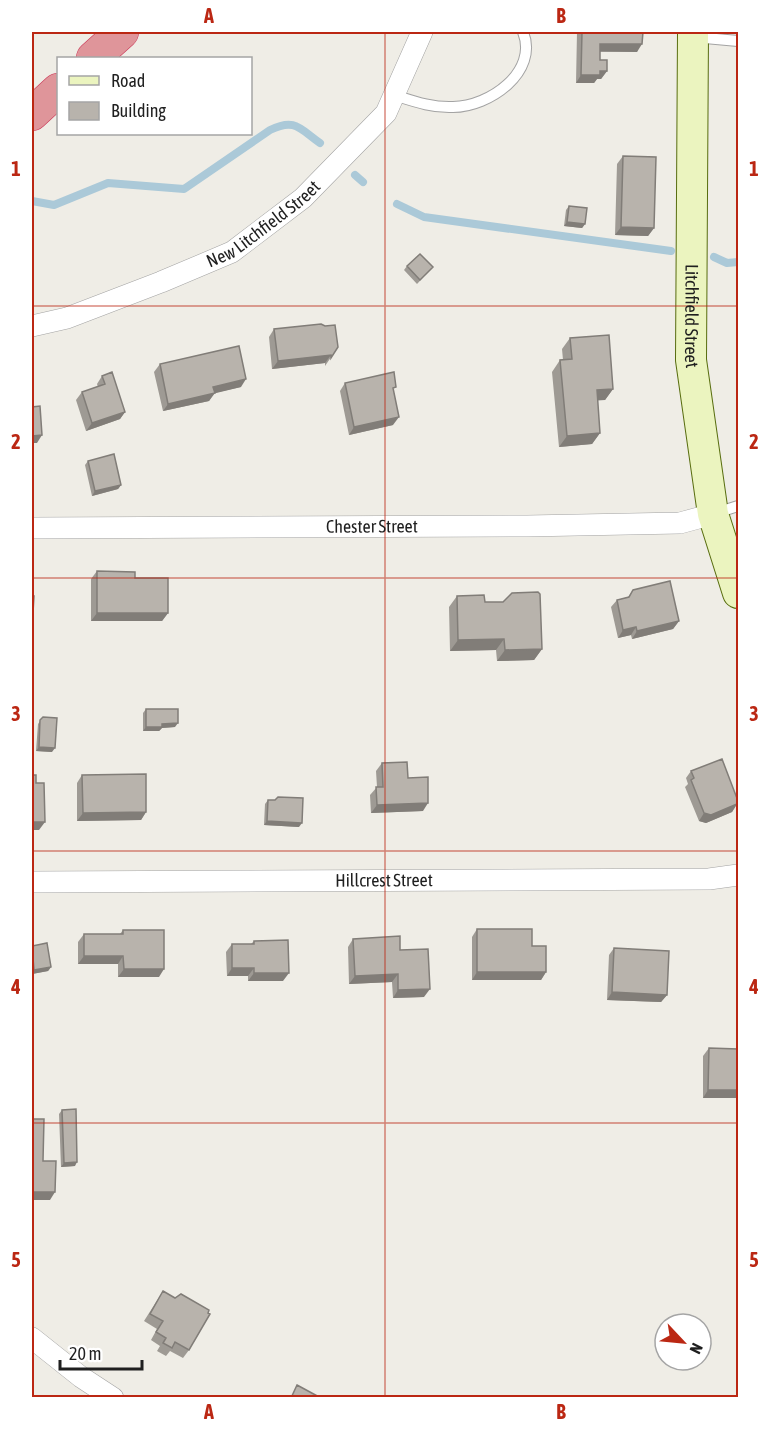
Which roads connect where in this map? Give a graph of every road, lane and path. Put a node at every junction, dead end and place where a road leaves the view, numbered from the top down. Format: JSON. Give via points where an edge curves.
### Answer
{"nodes":[{"id":1,"x":122,"y":32,"type":"edge"},
{"id":2,"x":422,"y":32,"type":"edge"},
{"id":3,"x":523,"y":32,"type":"edge"},
{"id":4,"x":693,"y":34,"type":"edge"},
{"id":5,"x":738,"y":41,"type":"edge"},
{"id":6,"x":94,"y":57,"type":"edge"},
{"id":7,"x":57,"y":91,"type":"edge"},
{"id":8,"x":394,"y":95,"type":"junction"},
{"id":9,"x":32,"y":114,"type":"edge"},
{"id":10,"x":32,"y":326,"type":"edge"},
{"id":11,"x":726,"y":510,"type":"edge"},
{"id":12,"x":32,"y":528,"type":"edge"},
{"id":13,"x":738,"y":592,"type":"edge"},
{"id":14,"x":738,"y":875,"type":"edge"},
{"id":15,"x":32,"y":882,"type":"edge"},
{"id":16,"x":32,"y":1338,"type":"edge"},
{"id":17,"x":113,"y":1398,"type":"edge"}],
"edges":[{"from":1,"to":6,"type":"highway"},
{"from":2,"to":8,"type":"street","name":"New Litchfield Street"},
{"from":3,"to":8,"type":"lane","via":[[525,60],[518,73],[499,92],[474,105],[435,107]]},
{"from":4,"to":5,"type":"lane"},
{"from":4,"to":11,"type":"street","name":"Litchfield Street","via":[[691,360]]},
{"from":7,"to":9,"type":"highway"},
{"from":8,"to":10,"type":"street","name":"New Litchfield Street","via":[[386,113],[303,198],[232,252],[67,318]]},
{"from":11,"to":12,"type":"street","name":"Chester Street","via":[[680,523]]},
{"from":11,"to":13,"type":"street","name":"Litchfield Street"},
{"from":14,"to":15,"type":"street","name":"Hillcrest Street","via":[[709,879]]},
{"from":16,"to":17,"type":"street"}]}
